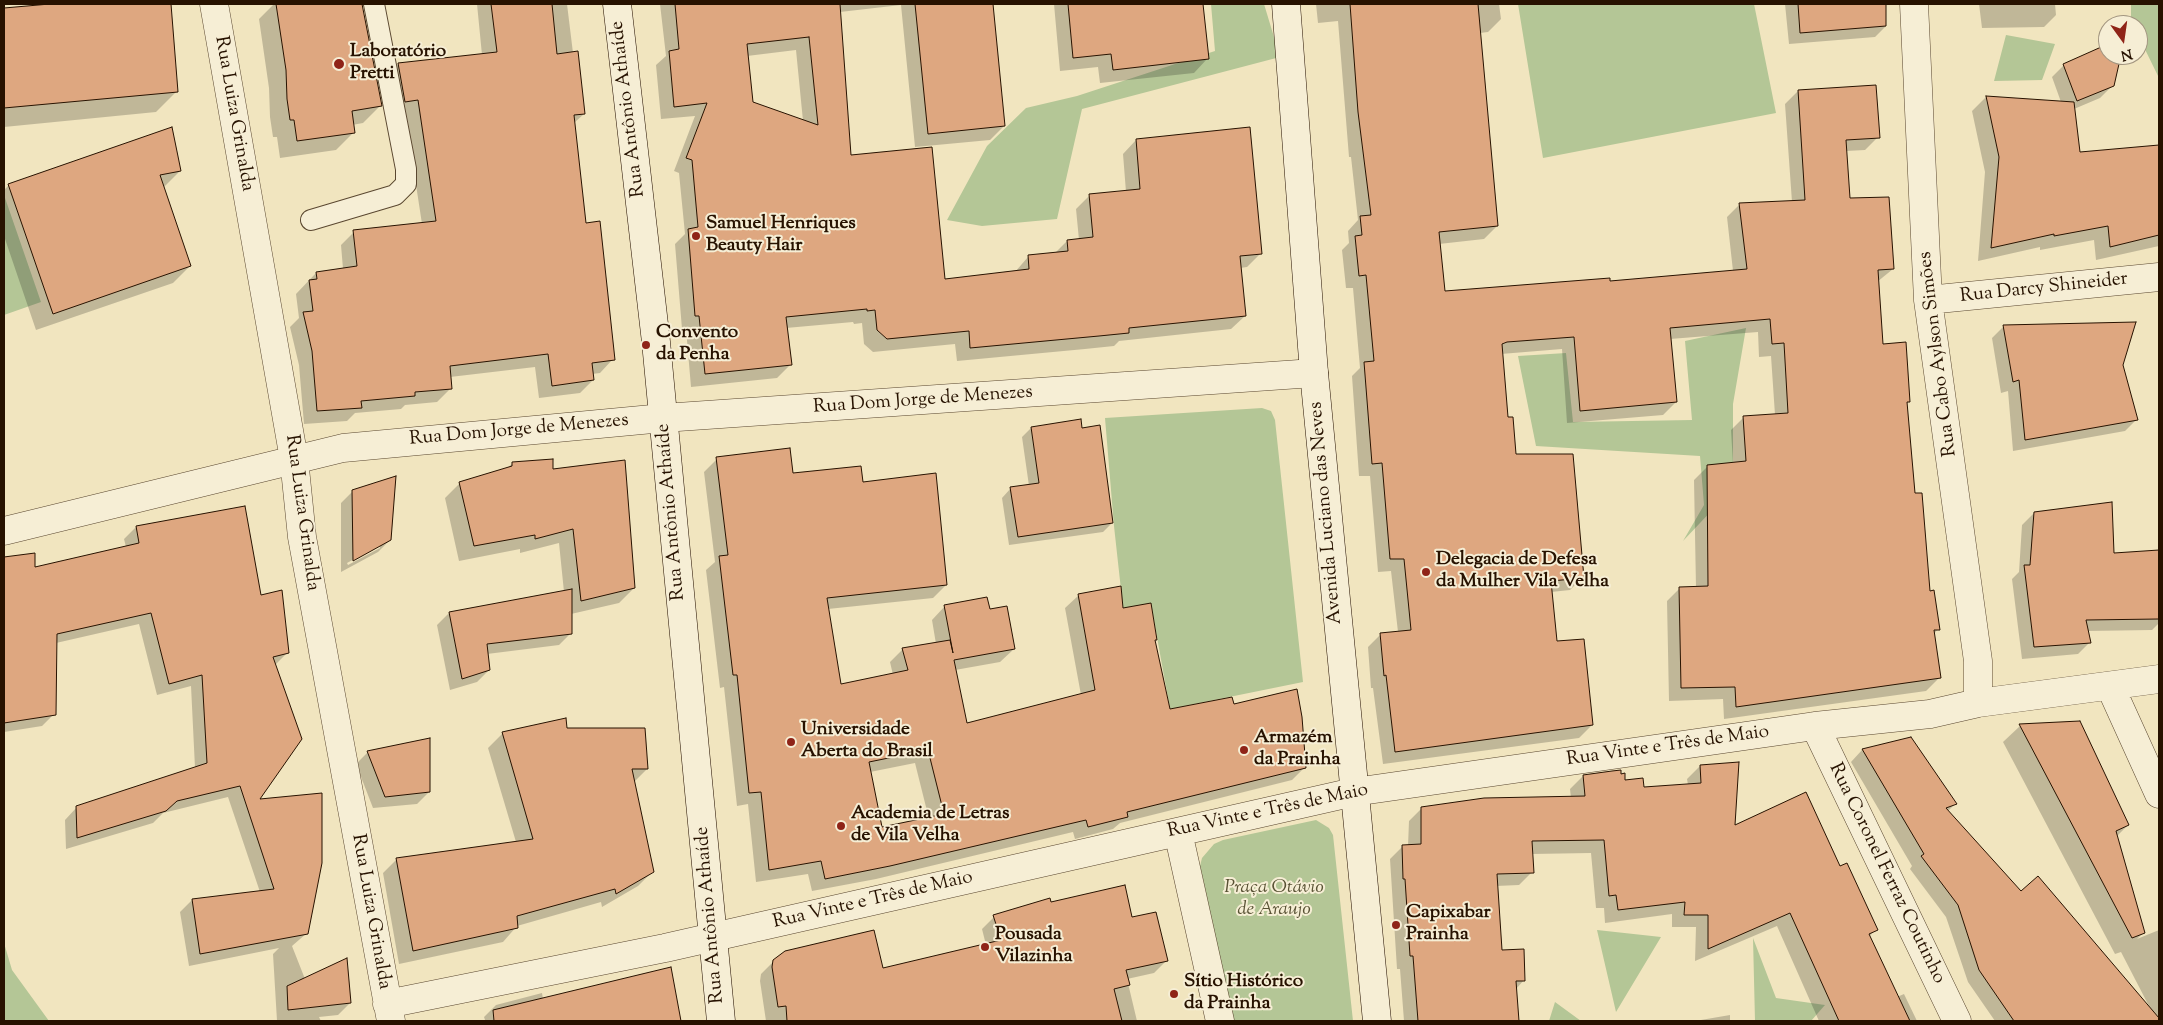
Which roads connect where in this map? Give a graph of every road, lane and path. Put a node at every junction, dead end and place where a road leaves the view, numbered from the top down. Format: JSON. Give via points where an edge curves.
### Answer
{"nodes":[{"id":1,"x":214,"y":4,"type":"edge"},
{"id":2,"x":374,"y":4,"type":"edge"},
{"id":3,"x":617,"y":4,"type":"edge"},
{"id":4,"x":1286,"y":4,"type":"edge"},
{"id":5,"x":1914,"y":4,"type":"edge"},
{"id":6,"x":311,"y":220,"type":"dead end"},
{"id":7,"x":2159,"y":277,"type":"edge"},
{"id":8,"x":1928,"y":300,"type":"junction"},
{"id":9,"x":1314,"y":374,"type":"junction"},
{"id":10,"x":663,"y":418,"type":"junction"},
{"id":11,"x":294,"y":459,"type":"junction"},
{"id":12,"x":4,"y":531,"type":"edge"},
{"id":13,"x":2159,"y":679,"type":"edge"},
{"id":14,"x":2110,"y":686,"type":"junction"},
{"id":15,"x":1978,"y":703,"type":"junction"},
{"id":16,"x":1815,"y":726,"type":"junction"},
{"id":17,"x":1354,"y":792,"type":"junction"},
{"id":18,"x":2159,"y":794,"type":"edge"},
{"id":19,"x":1178,"y":832,"type":"junction"},
{"id":20,"x":713,"y":936,"type":"junction"},
{"id":21,"x":389,"y":1013,"type":"edge"},
{"id":22,"x":721,"y":1021,"type":"edge"},
{"id":23,"x":1220,"y":1021,"type":"edge"},
{"id":24,"x":1377,"y":1021,"type":"edge"},
{"id":25,"x":1957,"y":1021,"type":"edge"}],
"edges":[{"from":1,"to":11,"type":"street","name":"Rua Luiza Grinalda"},
{"from":2,"to":6,"type":"lane","via":[[406,169],[406,184],[395,196]]},
{"from":3,"to":10,"type":"street","name":"Rua Antônio Athaíde"},
{"from":4,"to":9,"type":"street","name":"Avenida Luciano das Neves"},
{"from":5,"to":8,"type":"street","name":"Rua Cabo Aylson Simões"},
{"from":7,"to":8,"type":"street","name":"Rua Darcy Shineider"},
{"from":8,"to":15,"type":"street","name":"Rua Cabo Aylson Simões","via":[[1978,661]]},
{"from":9,"to":10,"type":"street","name":"Rua Dom Jorge de Menezes"},
{"from":9,"to":17,"type":"street","name":"Avenida Luciano das Neves"},
{"from":10,"to":11,"type":"street","name":"Rua Dom Jorge de Menezes","via":[[342,448]]},
{"from":10,"to":20,"type":"street","name":"Rua Antônio Athaíde"},
{"from":11,"to":12,"type":"street","name":"Rua Dom Jorge de Menezes"},
{"from":11,"to":21,"type":"street","name":"Rua Luiza Grinalda","via":[[302,537]]},
{"from":13,"to":14,"type":"street","name":"Rua Vinte e Três de Maio"},
{"from":14,"to":15,"type":"street","name":"Rua Vinte e Três de Maio"},
{"from":14,"to":18,"type":"street"},
{"from":15,"to":16,"type":"street","name":"Rua Vinte e Três de Maio","via":[[1930,714]]},
{"from":16,"to":17,"type":"street","name":"Rua Vinte e Três de Maio"},
{"from":16,"to":25,"type":"street","name":"Rua Coronel Ferraz Coutinho"},
{"from":17,"to":19,"type":"street","name":"Rua Vinte e Três de Maio"},
{"from":17,"to":24,"type":"street","name":"Avenida Luciano das Neves"},
{"from":19,"to":20,"type":"street","name":"Rua Vinte e Três de Maio"},
{"from":19,"to":23,"type":"street"},
{"from":20,"to":21,"type":"street","name":"Rua Vinte e Três de Maio"},
{"from":20,"to":22,"type":"street","name":"Rua Antônio Athaíde"}]}
